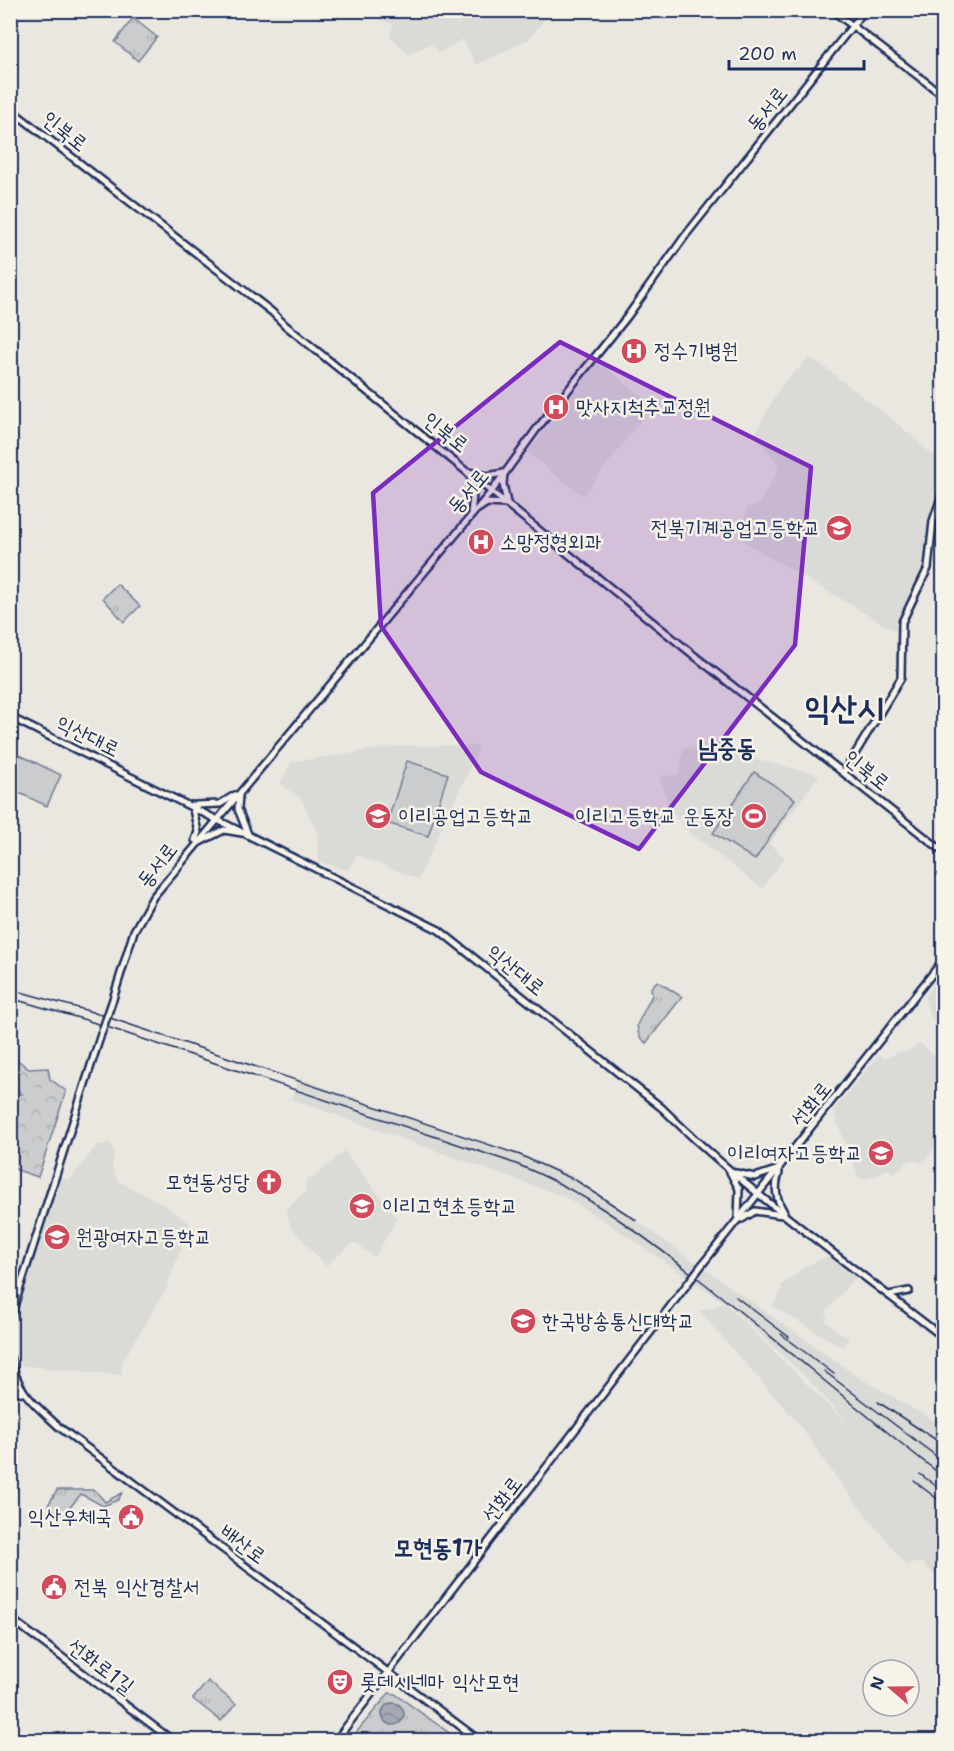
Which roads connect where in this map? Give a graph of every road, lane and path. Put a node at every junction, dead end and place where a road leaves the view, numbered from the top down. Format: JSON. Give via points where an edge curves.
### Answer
{"nodes":[{"id":1,"x":832,"y":10,"type":"edge"},
{"id":2,"x":865,"y":10,"type":"edge"},
{"id":3,"x":853,"y":26,"type":"junction"},
{"id":4,"x":944,"y":96,"type":"edge"},
{"id":5,"x":10,"y":109,"type":"edge"},
{"id":6,"x":468,"y":472,"type":"junction"},
{"id":7,"x":504,"y":473,"type":"junction"},
{"id":8,"x":944,"y":489,"type":"edge"},
{"id":9,"x":492,"y":491,"type":"junction"},
{"id":10,"x":507,"y":504,"type":"junction"},
{"id":11,"x":471,"y":513,"type":"junction"},
{"id":12,"x":10,"y":717,"type":"edge"},
{"id":13,"x":844,"y":772,"type":"junction"},
{"id":14,"x":239,"y":793,"type":"junction"},
{"id":15,"x":192,"y":805,"type":"junction"},
{"id":16,"x":217,"y":818,"type":"junction"},
{"id":17,"x":248,"y":834,"type":"junction"},
{"id":18,"x":194,"y":845,"type":"junction"},
{"id":19,"x":944,"y":852,"type":"edge"},
{"id":20,"x":944,"y":960,"type":"edge"},
{"id":21,"x":780,"y":1168,"type":"junction"},
{"id":22,"x":729,"y":1170,"type":"junction"},
{"id":23,"x":760,"y":1194,"type":"junction"},
{"id":24,"x":787,"y":1217,"type":"junction"},
{"id":25,"x":738,"y":1221,"type":"junction"},
{"id":26,"x":18,"y":1291,"type":"junction"},
{"id":27,"x":909,"y":1291,"type":"dead end"},
{"id":28,"x":889,"y":1295,"type":"junction"},
{"id":29,"x":10,"y":1302,"type":"edge"},
{"id":30,"x":10,"y":1319,"type":"edge"},
{"id":31,"x":944,"y":1338,"type":"edge"},
{"id":32,"x":10,"y":1356,"type":"edge"},
{"id":33,"x":10,"y":1386,"type":"edge"},
{"id":34,"x":24,"y":1395,"type":"junction"},
{"id":35,"x":10,"y":1618,"type":"edge"},
{"id":36,"x":388,"y":1673,"type":"junction"},
{"id":37,"x":172,"y":1740,"type":"edge"},
{"id":38,"x":336,"y":1740,"type":"edge"},
{"id":39,"x":479,"y":1740,"type":"edge"}],
"edges":[{"from":1,"to":3,"type":"street"},
{"from":2,"to":3,"type":"street","name":"동서로"},
{"from":3,"to":4,"type":"street"},
{"from":3,"to":7,"type":"street","name":"동서로","via":[[685,236],[627,317]]},
{"from":5,"to":6,"type":"street","name":"인북로","via":[[272,312]]},
{"from":6,"to":7,"type":"street","via":[[487,476]]},
{"from":6,"to":9,"type":"street","name":"인북로"},
{"from":6,"to":11,"type":"street","via":[[473,488]]},
{"from":7,"to":9,"type":"street","name":"동서로"},
{"from":7,"to":10,"type":"street"},
{"from":8,"to":13,"type":"street","via":[[933,520],[928,567],[902,622],[901,678]]},
{"from":9,"to":10,"type":"street","name":"인북로"},
{"from":9,"to":11,"type":"street","name":"동서로"},
{"from":10,"to":11,"type":"street","via":[[487,503]]},
{"from":10,"to":13,"type":"street","name":"인북로"},
{"from":11,"to":14,"type":"street","name":"동서로"},
{"from":12,"to":15,"type":"street","name":"익산대로"},
{"from":13,"to":19,"type":"street","name":"인북로"},
{"from":14,"to":15,"type":"street","via":[[220,804]]},
{"from":14,"to":16,"type":"street","name":"동서로"},
{"from":14,"to":17,"type":"street","via":[[238,809]]},
{"from":15,"to":16,"type":"street","name":"익산대로"},
{"from":15,"to":18,"type":"street","via":[[198,832]]},
{"from":16,"to":17,"type":"street","name":"익산대로"},
{"from":16,"to":18,"type":"street","name":"동서로"},
{"from":17,"to":18,"type":"street","via":[[214,833]]},
{"from":17,"to":22,"type":"street","name":"익산대로","via":[[439,930],[662,1108]]},
{"from":18,"to":26,"type":"street","name":"동서로","bridge":true,"via":[[140,917]]},
{"from":20,"to":21,"type":"street","name":"선화로"},
{"from":21,"to":22,"type":"street","via":[[748,1177]]},
{"from":21,"to":23,"type":"street","name":"선화로"},
{"from":21,"to":24,"type":"street","via":[[775,1186]]},
{"from":22,"to":23,"type":"street","name":"익산대로"},
{"from":22,"to":25,"type":"street","via":[[739,1189]]},
{"from":23,"to":24,"type":"street","name":"익산대로"},
{"from":23,"to":25,"type":"street","name":"선화로"},
{"from":24,"to":25,"type":"street","via":[[755,1211]]},
{"from":24,"to":28,"type":"street","name":"익산대로"},
{"from":25,"to":36,"type":"street","name":"선화로","bridge":true},
{"from":26,"to":29,"type":"street"},
{"from":26,"to":30,"type":"street"},
{"from":27,"to":28,"type":"street"},
{"from":28,"to":31,"type":"street","name":"익산대로"},
{"from":32,"to":34,"type":"street","name":"배산로"},
{"from":33,"to":34,"type":"street"},
{"from":34,"to":36,"type":"street","name":"배산로","via":[[59,1427]]},
{"from":35,"to":37,"type":"street","name":"선화로1길"},
{"from":36,"to":38,"type":"street","name":"선화로"},
{"from":36,"to":39,"type":"street","name":"배산로"}]}
